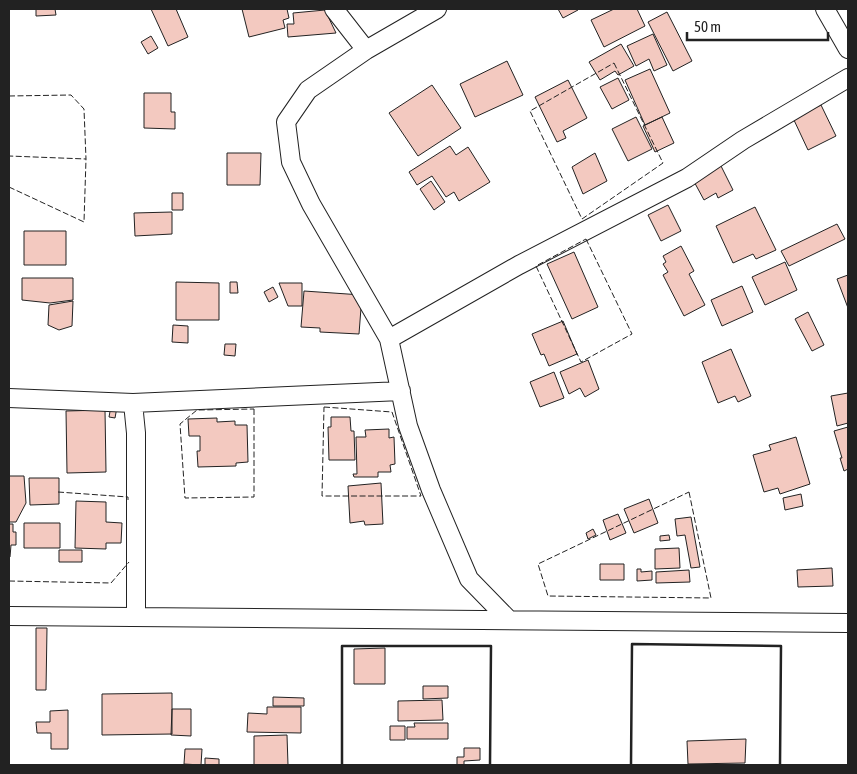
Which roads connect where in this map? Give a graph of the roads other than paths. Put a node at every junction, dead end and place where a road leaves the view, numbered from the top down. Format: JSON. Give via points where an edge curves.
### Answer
{"nodes":[{"id":1,"x":334,"y":9,"type":"edge"},
{"id":2,"x":437,"y":9,"type":"edge"},
{"id":3,"x":825,"y":9,"type":"edge"},
{"id":4,"x":366,"y":50,"type":"junction"},
{"id":5,"x":848,"y":50,"type":"edge"},
{"id":6,"x":848,"y":78,"type":"edge"},
{"id":7,"x":389,"y":339,"type":"junction"},
{"id":8,"x":401,"y":392,"type":"junction"},
{"id":9,"x":9,"y":398,"type":"edge"},
{"id":10,"x":133,"y":403,"type":"junction"},
{"id":11,"x":9,"y":616,"type":"edge"},
{"id":12,"x":136,"y":617,"type":"junction"},
{"id":13,"x":509,"y":620,"type":"junction"},
{"id":14,"x":848,"y":623,"type":"edge"}],
"edges":[{"from":1,"to":4,"type":"street"},
{"from":2,"to":4,"type":"street"},
{"from":3,"to":5,"type":"street"},
{"from":4,"to":7,"type":"street","via":[[308,90],[286,122],[291,162],[299,179]]},
{"from":6,"to":7,"type":"street","via":[[743,140],[687,178]]},
{"from":7,"to":8,"type":"street"},
{"from":8,"to":10,"type":"street"},
{"from":8,"to":13,"type":"street","via":[[408,426],[431,490],[469,579]]},
{"from":9,"to":10,"type":"street"},
{"from":10,"to":12,"type":"street","via":[[136,433]]},
{"from":11,"to":12,"type":"street"},
{"from":12,"to":13,"type":"street"},
{"from":13,"to":14,"type":"street"}]}
